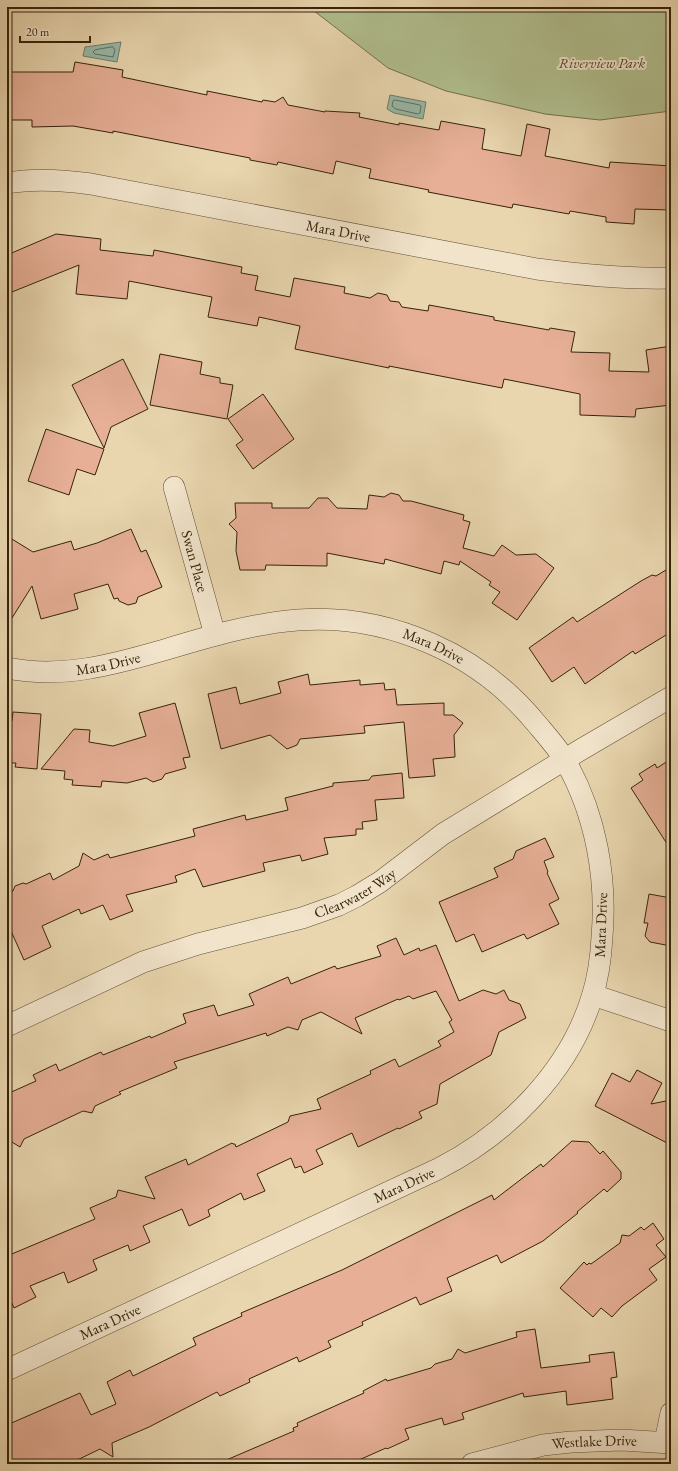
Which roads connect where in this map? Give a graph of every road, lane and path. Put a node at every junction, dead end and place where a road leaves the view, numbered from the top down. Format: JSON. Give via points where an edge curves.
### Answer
{"nodes":[{"id":1,"x":7,"y":184,"type":"edge"},
{"id":2,"x":671,"y":278,"type":"edge"},
{"id":3,"x":174,"y":487,"type":"dead end"},
{"id":4,"x":215,"y":634,"type":"junction"},
{"id":5,"x":7,"y":668,"type":"edge"},
{"id":6,"x":671,"y":697,"type":"edge"},
{"id":7,"x":565,"y":759,"type":"junction"},
{"id":8,"x":593,"y":995,"type":"junction"},
{"id":9,"x":671,"y":1021,"type":"edge"},
{"id":10,"x":7,"y":1026,"type":"edge"},
{"id":11,"x":7,"y":1370,"type":"edge"},
{"id":12,"x":671,"y":1413,"type":"edge"},
{"id":13,"x":668,"y":1442,"type":"edge"},
{"id":14,"x":472,"y":1464,"type":"edge"}],
"edges":[{"from":1,"to":2,"type":"street","name":"Mara Drive","via":[[43,180],[91,184],[537,269],[610,277]]},
{"from":3,"to":4,"type":"street","name":"Swan Place"},
{"from":4,"to":5,"type":"street","name":"Mara Drive","via":[[116,664],[94,668],[53,672]]},
{"from":4,"to":7,"type":"street","name":"Mara Drive","via":[[272,623],[318,619],[353,621],[405,633],[447,651],[494,680],[528,713]]},
{"from":6,"to":7,"type":"street","name":"Clearwater Way"},
{"from":7,"to":8,"type":"street","name":"Mara Drive","via":[[586,806],[601,865],[604,896],[603,930],[600,963]]},
{"from":7,"to":10,"type":"street","name":"Clearwater Way","via":[[444,834],[380,882],[339,905],[302,918],[161,955]]},
{"from":8,"to":9,"type":"street"},
{"from":8,"to":11,"type":"street","name":"Mara Drive","via":[[577,1033],[546,1082],[510,1120],[464,1154],[431,1172]]},
{"from":12,"to":13,"type":"street"},
{"from":13,"to":14,"type":"street","name":"Westlake Drive","via":[[597,1440],[543,1445]]}]}
